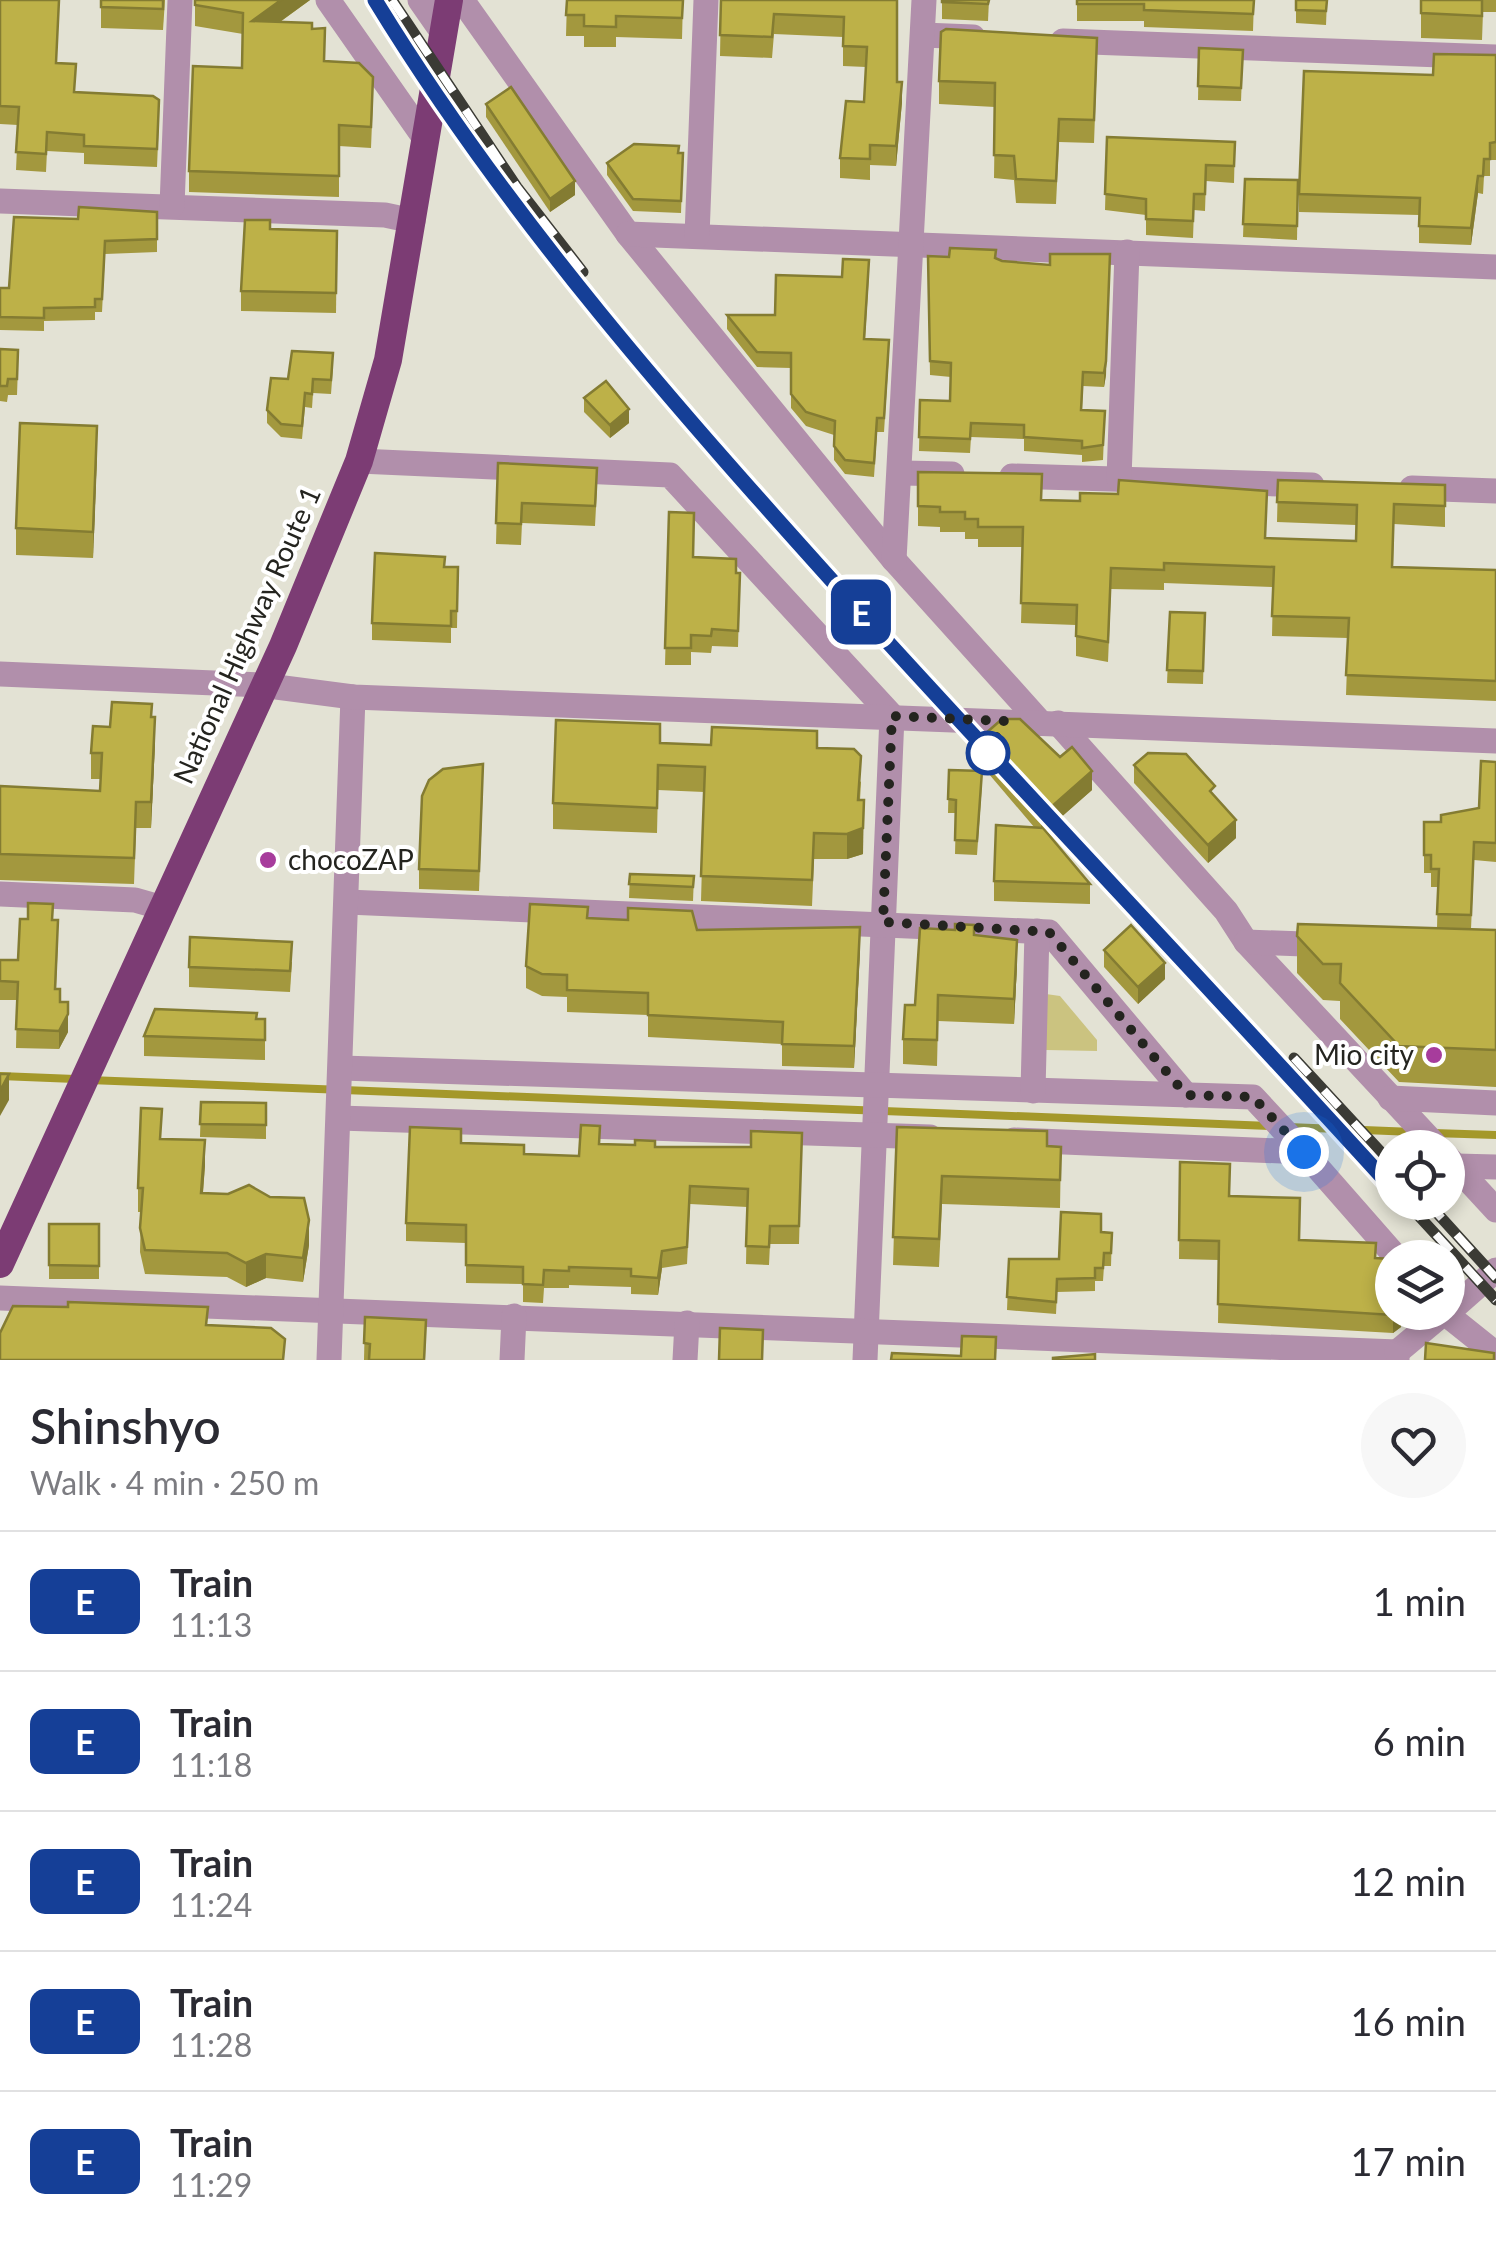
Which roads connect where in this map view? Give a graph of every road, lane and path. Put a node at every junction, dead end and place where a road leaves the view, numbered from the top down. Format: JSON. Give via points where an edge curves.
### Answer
{"nodes":[{"id":1,"x":180,"y":0,"type":"edge"},
{"id":2,"x":328,"y":0,"type":"edge"},
{"id":3,"x":420,"y":0,"type":"edge"},
{"id":4,"x":449,"y":0,"type":"edge"},
{"id":5,"x":462,"y":0,"type":"edge"},
{"id":6,"x":706,"y":0,"type":"edge"},
{"id":7,"x":924,"y":0,"type":"edge"},
{"id":8,"x":442,"y":32,"type":"junction"},
{"id":9,"x":923,"y":35,"type":"junction"},
{"id":10,"x":1002,"y":38,"type":"edge"},
{"id":11,"x":1041,"y":40,"type":"edge"},
{"id":12,"x":1496,"y":58,"type":"edge"},
{"id":13,"x":426,"y":140,"type":"junction"},
{"id":14,"x":0,"y":202,"type":"edge"},
{"id":15,"x":172,"y":206,"type":"junction"},
{"id":16,"x":413,"y":221,"type":"junction"},
{"id":17,"x":628,"y":234,"type":"junction"},
{"id":18,"x":696,"y":236,"type":"junction"},
{"id":19,"x":912,"y":244,"type":"junction"},
{"id":20,"x":1128,"y":252,"type":"junction"},
{"id":21,"x":1496,"y":267,"type":"edge"},
{"id":22,"x":358,"y":462,"type":"junction"},
{"id":23,"x":902,"y":472,"type":"junction"},
{"id":24,"x":1119,"y":479,"type":"junction"},
{"id":25,"x":1337,"y":486,"type":"edge"},
{"id":26,"x":1377,"y":487,"type":"edge"},
{"id":27,"x":1496,"y":490,"type":"edge"},
{"id":28,"x":894,"y":560,"type":"junction"},
{"id":29,"x":0,"y":674,"type":"edge"},
{"id":30,"x":261,"y":685,"type":"junction"},
{"id":31,"x":353,"y":697,"type":"junction"},
{"id":32,"x":892,"y":716,"type":"junction"},
{"id":33,"x":1050,"y":723,"type":"junction"},
{"id":34,"x":1496,"y":741,"type":"edge"},
{"id":35,"x":0,"y":894,"type":"edge"},
{"id":36,"x":347,"y":902,"type":"junction"},
{"id":37,"x":163,"y":908,"type":"junction"},
{"id":38,"x":883,"y":922,"type":"junction"},
{"id":39,"x":1037,"y":932,"type":"junction"},
{"id":40,"x":1246,"y":942,"type":"junction"},
{"id":41,"x":1362,"y":946,"type":"edge"},
{"id":42,"x":340,"y":1071,"type":"junction"},
{"id":43,"x":876,"y":1091,"type":"junction"},
{"id":44,"x":1033,"y":1091,"type":"junction"},
{"id":45,"x":1186,"y":1095,"type":"junction"},
{"id":46,"x":1496,"y":1103,"type":"edge"},
{"id":47,"x":1397,"y":1105,"type":"junction"},
{"id":48,"x":339,"y":1112,"type":"junction"},
{"id":49,"x":1421,"y":1130,"type":"edge"},
{"id":50,"x":874,"y":1131,"type":"junction"},
{"id":51,"x":1302,"y":1150,"type":"junction"},
{"id":52,"x":1465,"y":1161,"type":"edge"},
{"id":53,"x":1496,"y":1167,"type":"edge"},
{"id":54,"x":1465,"y":1176,"type":"edge"},
{"id":55,"x":1496,"y":1210,"type":"edge"},
{"id":56,"x":1380,"y":1240,"type":"edge"},
{"id":57,"x":0,"y":1264,"type":"edge"},
{"id":58,"x":1496,"y":1270,"type":"edge"},
{"id":59,"x":1465,"y":1297,"type":"edge"},
{"id":60,"x":0,"y":1298,"type":"edge"},
{"id":61,"x":332,"y":1308,"type":"junction"},
{"id":62,"x":514,"y":1316,"type":"junction"},
{"id":63,"x":687,"y":1322,"type":"junction"},
{"id":64,"x":1465,"y":1329,"type":"edge"},
{"id":65,"x":866,"y":1330,"type":"junction"},
{"id":66,"x":1427,"y":1330,"type":"edge"},
{"id":67,"x":1039,"y":1349,"type":"edge"},
{"id":68,"x":1496,"y":1354,"type":"edge"},
{"id":69,"x":1397,"y":1356,"type":"edge"},
{"id":70,"x":330,"y":1360,"type":"edge"},
{"id":71,"x":512,"y":1360,"type":"edge"},
{"id":72,"x":685,"y":1360,"type":"edge"},
{"id":73,"x":866,"y":1360,"type":"edge"}],
"edges":[{"from":1,"to":15,"type":"street"},
{"from":2,"to":13,"type":"street"},
{"from":3,"to":8,"type":"street"},
{"from":4,"to":8,"type":"highway","name":"National Highway Route 1"},
{"from":5,"to":17,"type":"street"},
{"from":6,"to":18,"type":"street"},
{"from":7,"to":9,"type":"street"},
{"from":8,"to":13,"type":"highway","name":"National Highway Route 1"},
{"from":9,"to":10,"type":"street"},
{"from":9,"to":19,"type":"street"},
{"from":11,"to":12,"type":"street"},
{"from":13,"to":16,"type":"highway","name":"National Highway Route 1"},
{"from":14,"to":15,"type":"street"},
{"from":15,"to":16,"type":"street","via":[[385,214]]},
{"from":16,"to":22,"type":"highway","name":"National Highway Route 1","via":[[388,360]]},
{"from":17,"to":18,"type":"street"},
{"from":17,"to":28,"type":"street"},
{"from":18,"to":19,"type":"street"},
{"from":19,"to":20,"type":"street"},
{"from":19,"to":23,"type":"street"},
{"from":20,"to":21,"type":"street"},
{"from":20,"to":24,"type":"street"},
{"from":22,"to":30,"type":"highway","name":"National Highway Route 1"},
{"from":22,"to":32,"type":"street","via":[[670,475]]},
{"from":23,"to":24,"type":"street"},
{"from":23,"to":28,"type":"street"},
{"from":24,"to":25,"type":"street"},
{"from":26,"to":27,"type":"street"},
{"from":28,"to":33,"type":"street"},
{"from":29,"to":30,"type":"street"},
{"from":30,"to":31,"type":"street"},
{"from":30,"to":37,"type":"highway","name":"National Highway Route 1"},
{"from":31,"to":32,"type":"street"},
{"from":31,"to":36,"type":"street"},
{"from":32,"to":33,"type":"street"},
{"from":32,"to":38,"type":"street"},
{"from":33,"to":34,"type":"street"},
{"from":33,"to":40,"type":"street","via":[[1226,911]]},
{"from":35,"to":37,"type":"street","via":[[134,900]]},
{"from":36,"to":38,"type":"street"},
{"from":36,"to":42,"type":"street"},
{"from":37,"to":57,"type":"highway","name":"National Highway Route 1"},
{"from":38,"to":39,"type":"street"},
{"from":38,"to":43,"type":"street"},
{"from":39,"to":44,"type":"street"},
{"from":39,"to":45,"type":"street","via":[[1049,932]]},
{"from":40,"to":41,"type":"street"},
{"from":40,"to":47,"type":"street"},
{"from":42,"to":43,"type":"street"},
{"from":42,"to":48,"type":"street"},
{"from":43,"to":44,"type":"street"},
{"from":43,"to":50,"type":"street"},
{"from":44,"to":45,"type":"street"},
{"from":45,"to":51,"type":"street","via":[[1253,1097]]},
{"from":46,"to":47,"type":"street"},
{"from":47,"to":49,"type":"street"},
{"from":48,"to":50,"type":"street"},
{"from":48,"to":61,"type":"street"},
{"from":50,"to":51,"type":"street"},
{"from":50,"to":65,"type":"street"},
{"from":51,"to":56,"type":"street"},
{"from":52,"to":53,"type":"street"},
{"from":54,"to":55,"type":"street"},
{"from":58,"to":59,"type":"street"},
{"from":60,"to":61,"type":"street"},
{"from":61,"to":62,"type":"street"},
{"from":61,"to":70,"type":"street"},
{"from":62,"to":63,"type":"street"},
{"from":62,"to":71,"type":"street"},
{"from":63,"to":65,"type":"street"},
{"from":63,"to":72,"type":"street"},
{"from":64,"to":68,"type":"street"},
{"from":65,"to":67,"type":"street"},
{"from":65,"to":73,"type":"street"},
{"from":66,"to":69,"type":"street"},
{"from":67,"to":69,"type":"street"}]}
